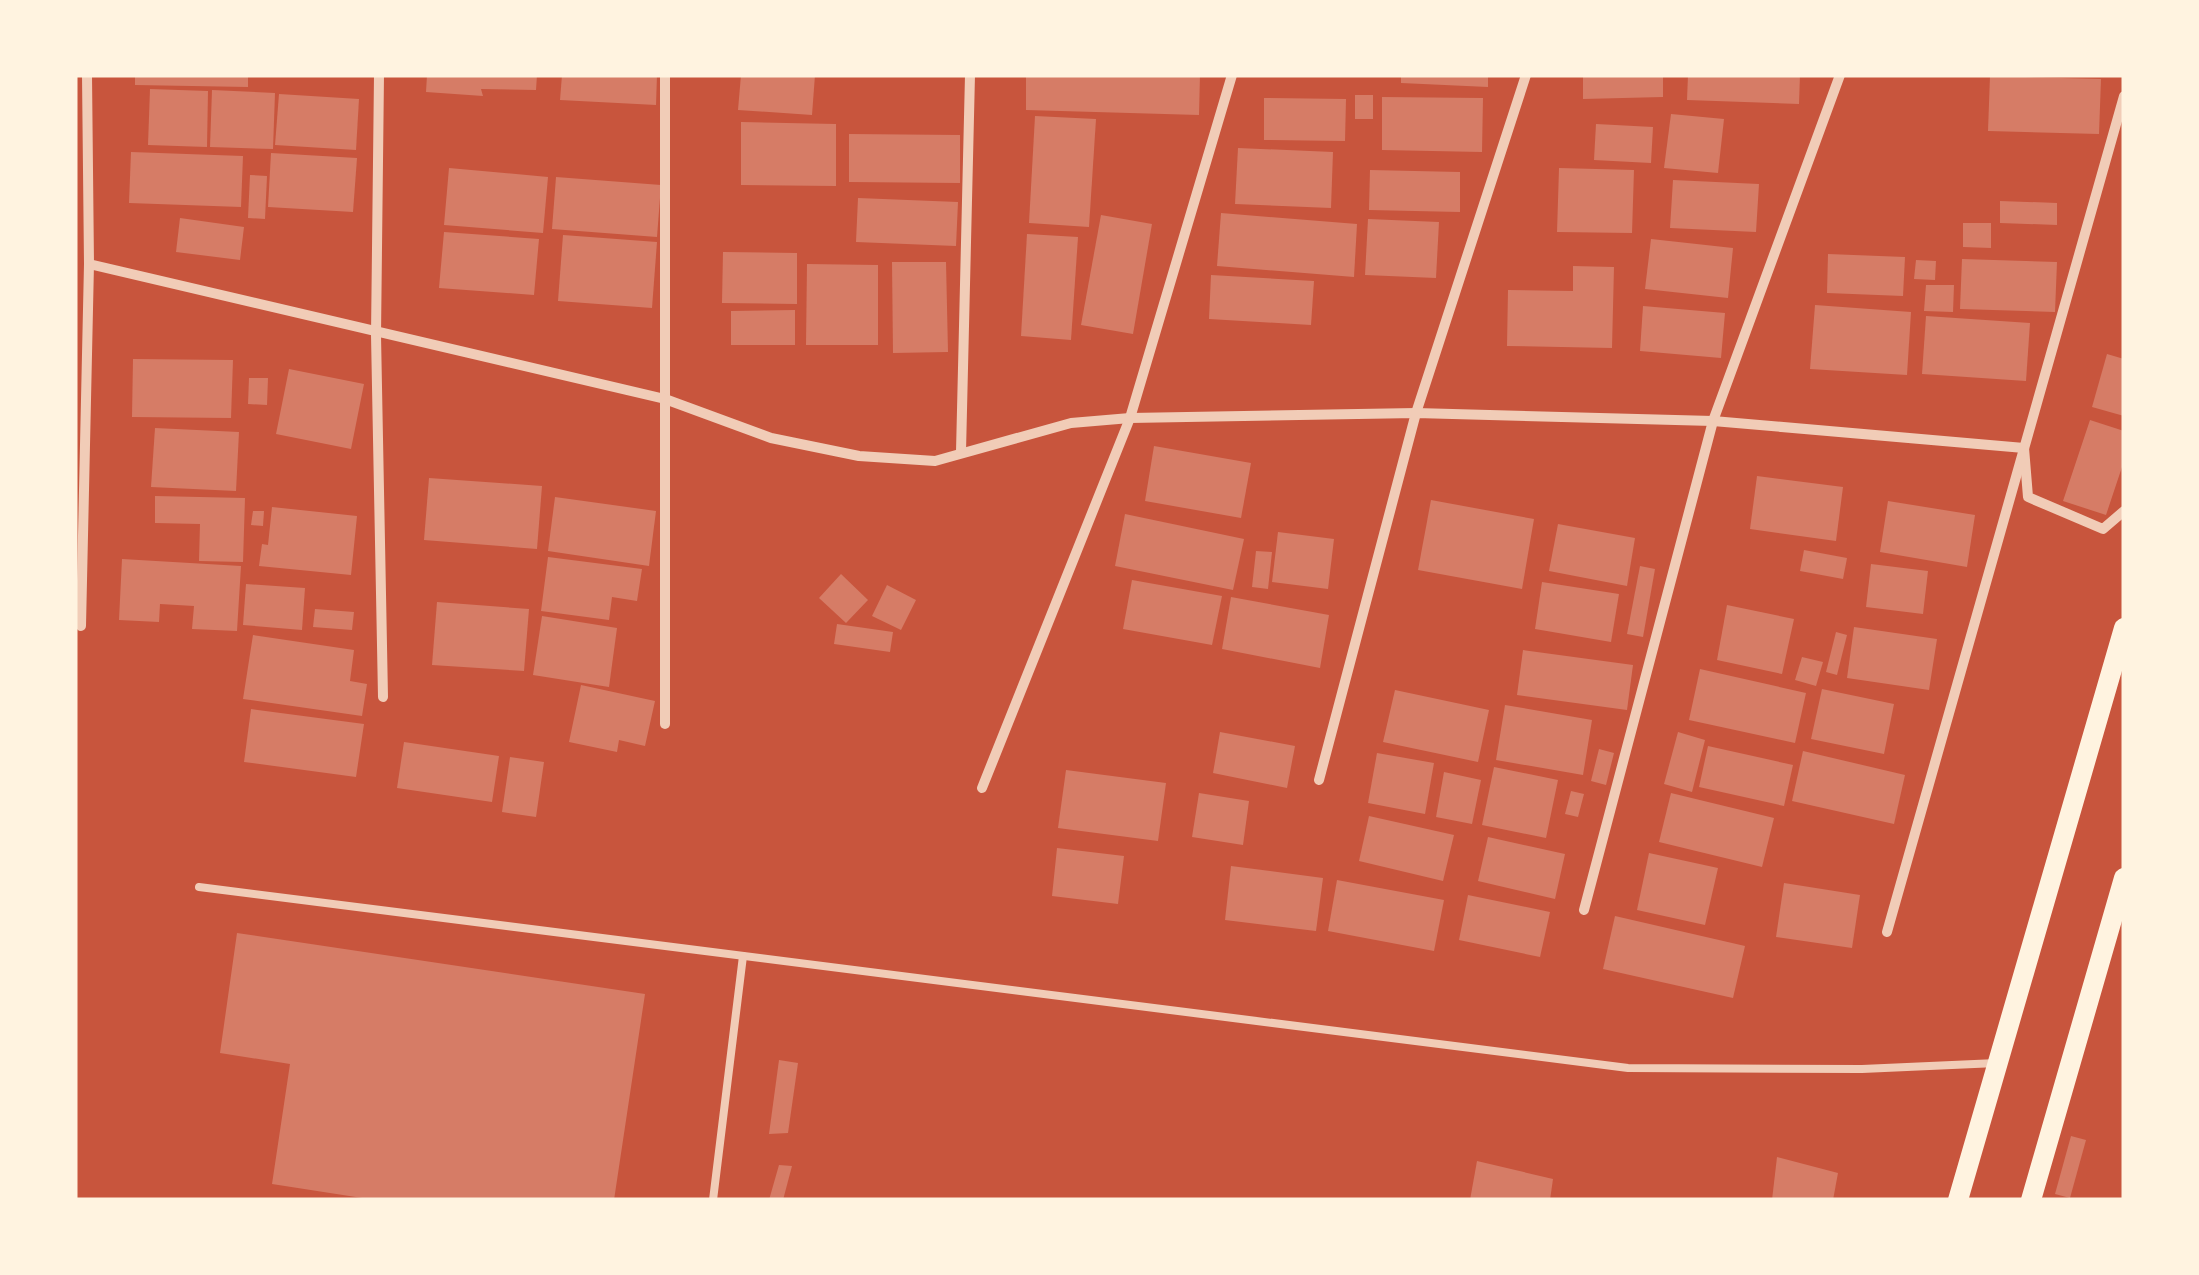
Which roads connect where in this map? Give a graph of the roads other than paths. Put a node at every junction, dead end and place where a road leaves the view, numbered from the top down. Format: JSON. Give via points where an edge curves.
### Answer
{"nodes":[{"id":1,"x":86,"y":75,"type":"edge"},
{"id":2,"x":379,"y":75,"type":"edge"},
{"id":3,"x":665,"y":75,"type":"edge"},
{"id":4,"x":970,"y":75,"type":"edge"},
{"id":5,"x":1232,"y":75,"type":"edge"},
{"id":6,"x":1526,"y":75,"type":"edge"},
{"id":7,"x":1840,"y":75,"type":"edge"},
{"id":8,"x":2124,"y":96,"type":"edge"},
{"id":9,"x":89,"y":264,"type":"junction"},
{"id":10,"x":376,"y":334,"type":"junction"},
{"id":11,"x":665,"y":399,"type":"junction"},
{"id":12,"x":1416,"y":413,"type":"junction"},
{"id":13,"x":1130,"y":418,"type":"junction"},
{"id":14,"x":1713,"y":421,"type":"junction"},
{"id":15,"x":2024,"y":448,"type":"junction"},
{"id":16,"x":961,"y":452,"type":"junction"},
{"id":17,"x":2124,"y":511,"type":"edge"},
{"id":18,"x":81,"y":626,"type":"dead end"},
{"id":19,"x":2124,"y":628,"type":"edge"},
{"id":20,"x":384,"y":697,"type":"dead end"},
{"id":21,"x":665,"y":724,"type":"dead end"},
{"id":22,"x":1319,"y":780,"type":"dead end"},
{"id":23,"x":982,"y":788,"type":"dead end"},
{"id":24,"x":2124,"y":878,"type":"edge"},
{"id":25,"x":199,"y":887,"type":"dead end"},
{"id":26,"x":1584,"y":910,"type":"dead end"},
{"id":27,"x":1887,"y":932,"type":"dead end"},
{"id":28,"x":742,"y":956,"type":"junction"},
{"id":29,"x":1997,"y":1063,"type":"junction"},
{"id":30,"x":713,"y":1200,"type":"edge"},
{"id":31,"x":1958,"y":1200,"type":"edge"},
{"id":32,"x":2031,"y":1200,"type":"edge"}],
"edges":[{"from":1,"to":9,"type":"street"},
{"from":2,"to":10,"type":"street"},
{"from":3,"to":11,"type":"street"},
{"from":4,"to":16,"type":"street"},
{"from":5,"to":13,"type":"street"},
{"from":6,"to":12,"type":"street"},
{"from":7,"to":14,"type":"street"},
{"from":8,"to":15,"type":"street"},
{"from":9,"to":10,"type":"street"},
{"from":9,"to":18,"type":"street"},
{"from":10,"to":11,"type":"street"},
{"from":10,"to":20,"type":"street"},
{"from":11,"to":16,"type":"street","via":[[771,438],[859,456],[935,461]]},
{"from":11,"to":21,"type":"street"},
{"from":12,"to":13,"type":"street"},
{"from":12,"to":14,"type":"street"},
{"from":12,"to":22,"type":"street"},
{"from":13,"to":16,"type":"street","via":[[1071,422]]},
{"from":13,"to":23,"type":"street"},
{"from":14,"to":15,"type":"street"},
{"from":14,"to":26,"type":"street"},
{"from":15,"to":17,"type":"street","via":[[2028,497],[2103,529]]},
{"from":15,"to":27,"type":"street"},
{"from":19,"to":29,"type":"main road"},
{"from":24,"to":32,"type":"main road"},
{"from":25,"to":28,"type":"lane"},
{"from":28,"to":29,"type":"lane","via":[[1628,1068]]},
{"from":28,"to":30,"type":"lane"},
{"from":29,"to":31,"type":"main road"}]}
